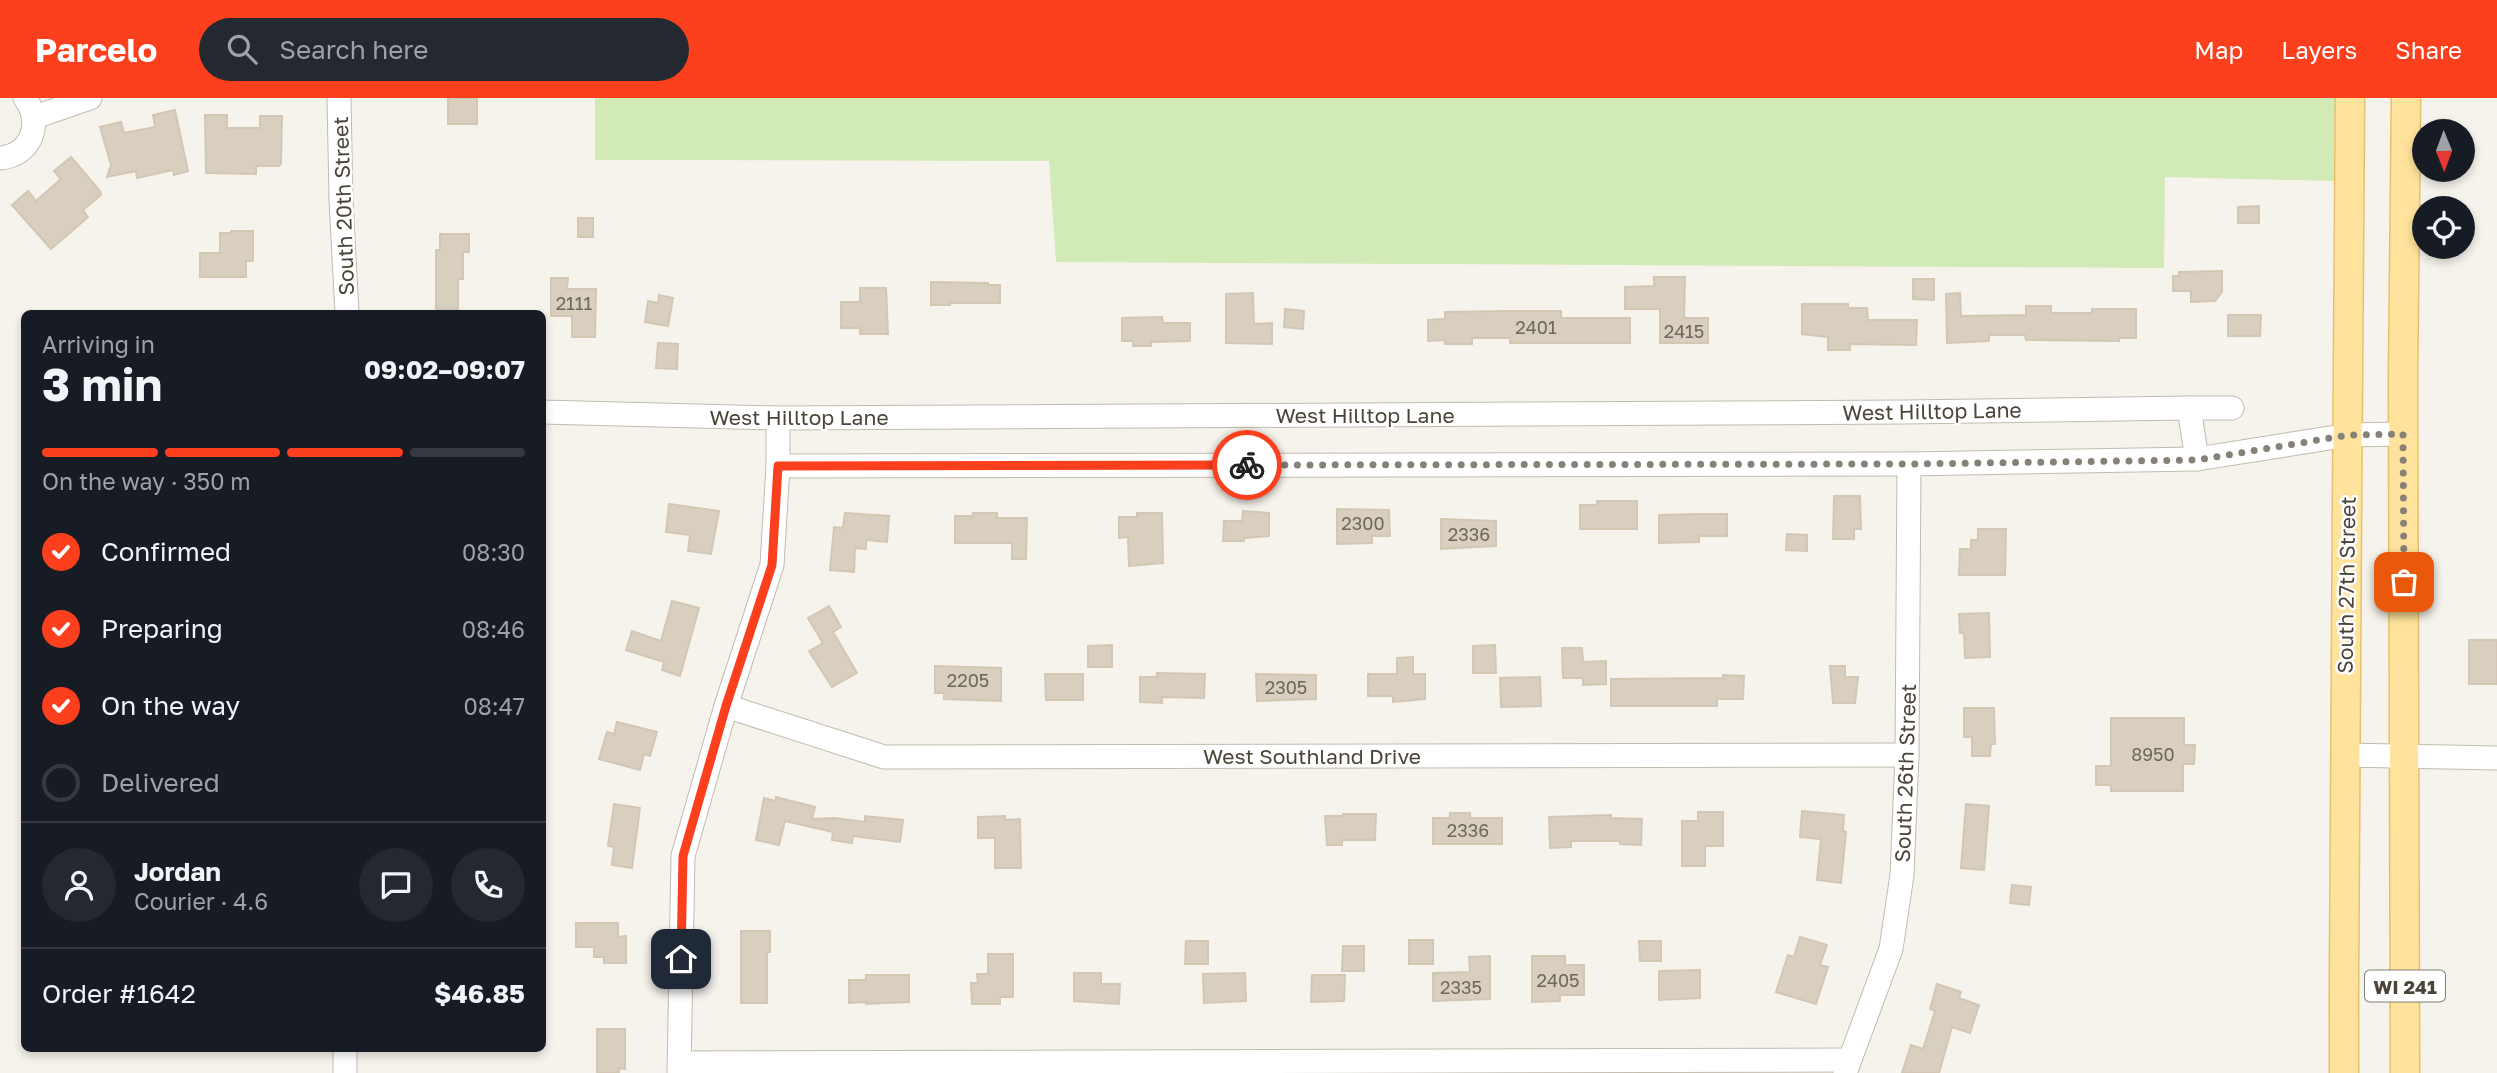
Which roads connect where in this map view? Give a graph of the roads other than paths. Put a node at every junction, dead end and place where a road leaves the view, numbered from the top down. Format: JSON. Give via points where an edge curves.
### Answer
{"nodes":[{"id":1,"x":90,"y":98,"type":"edge"},
{"id":2,"x":339,"y":98,"type":"edge"},
{"id":3,"x":2350,"y":98,"type":"edge"},
{"id":4,"x":2406,"y":98,"type":"edge"},
{"id":5,"x":30,"y":107,"type":"edge"},
{"id":6,"x":0,"y":158,"type":"edge"},
{"id":7,"x":347,"y":310,"type":"edge"},
{"id":8,"x":2189,"y":408,"type":"junction"},
{"id":9,"x":2232,"y":408,"type":"dead end"},
{"id":10,"x":546,"y":412,"type":"edge"},
{"id":11,"x":778,"y":418,"type":"junction"},
{"id":12,"x":2403,"y":434,"type":"junction"},
{"id":13,"x":2349,"y":435,"type":"junction"},
{"id":14,"x":2197,"y":460,"type":"junction"},
{"id":15,"x":1909,"y":464,"type":"junction"},
{"id":16,"x":778,"y":466,"type":"junction"},
{"id":17,"x":726,"y":706,"type":"junction"},
{"id":18,"x":1907,"y":755,"type":"junction"},
{"id":19,"x":2343,"y":755,"type":"junction"},
{"id":20,"x":2405,"y":755,"type":"junction"},
{"id":21,"x":2497,"y":758,"type":"edge"},
{"id":22,"x":345,"y":1052,"type":"edge"},
{"id":23,"x":1847,"y":1066,"type":"edge"},
{"id":24,"x":680,"y":1068,"type":"edge"},
{"id":25,"x":345,"y":1073,"type":"edge"},
{"id":26,"x":2344,"y":1073,"type":"edge"},
{"id":27,"x":2405,"y":1073,"type":"edge"}],
"edges":[{"from":1,"to":5,"type":"street"},
{"from":2,"to":7,"type":"street","name":"South 20th Street"},
{"from":3,"to":13,"type":"main road","name":"South 27th Street","number":"WI 241"},
{"from":4,"to":12,"type":"main road","number":"WI 241"},
{"from":5,"to":6,"type":"street","via":[[35,128],[31,139],[24,149]]},
{"from":8,"to":9,"type":"street","name":"West Hilltop Lane"},
{"from":8,"to":11,"type":"street","name":"West Hilltop Lane"},
{"from":8,"to":14,"type":"street"},
{"from":10,"to":11,"type":"street","name":"West Hilltop Lane"},
{"from":11,"to":16,"type":"street"},
{"from":12,"to":13,"type":"street"},
{"from":12,"to":20,"type":"main road","number":"WI 241"},
{"from":13,"to":14,"type":"street"},
{"from":13,"to":19,"type":"main road","name":"South 27th Street","number":"WI 241"},
{"from":14,"to":15,"type":"street"},
{"from":15,"to":16,"type":"street"},
{"from":15,"to":18,"type":"street","name":"South 26th Street"},
{"from":16,"to":17,"type":"street","via":[[772,565]]},
{"from":17,"to":18,"type":"street","name":"West Southland Drive","via":[[884,757]]},
{"from":17,"to":24,"type":"street","via":[[683,856]]},
{"from":18,"to":23,"type":"street","name":"South 26th Street","via":[[1902,876],[1891,949]]},
{"from":19,"to":20,"type":"street"},
{"from":19,"to":26,"type":"main road","name":"South 27th Street","number":"WI 241"},
{"from":20,"to":21,"type":"street"},
{"from":20,"to":27,"type":"main road","number":"WI 241"},
{"from":22,"to":25,"type":"street"},
{"from":23,"to":24,"type":"street"}]}
